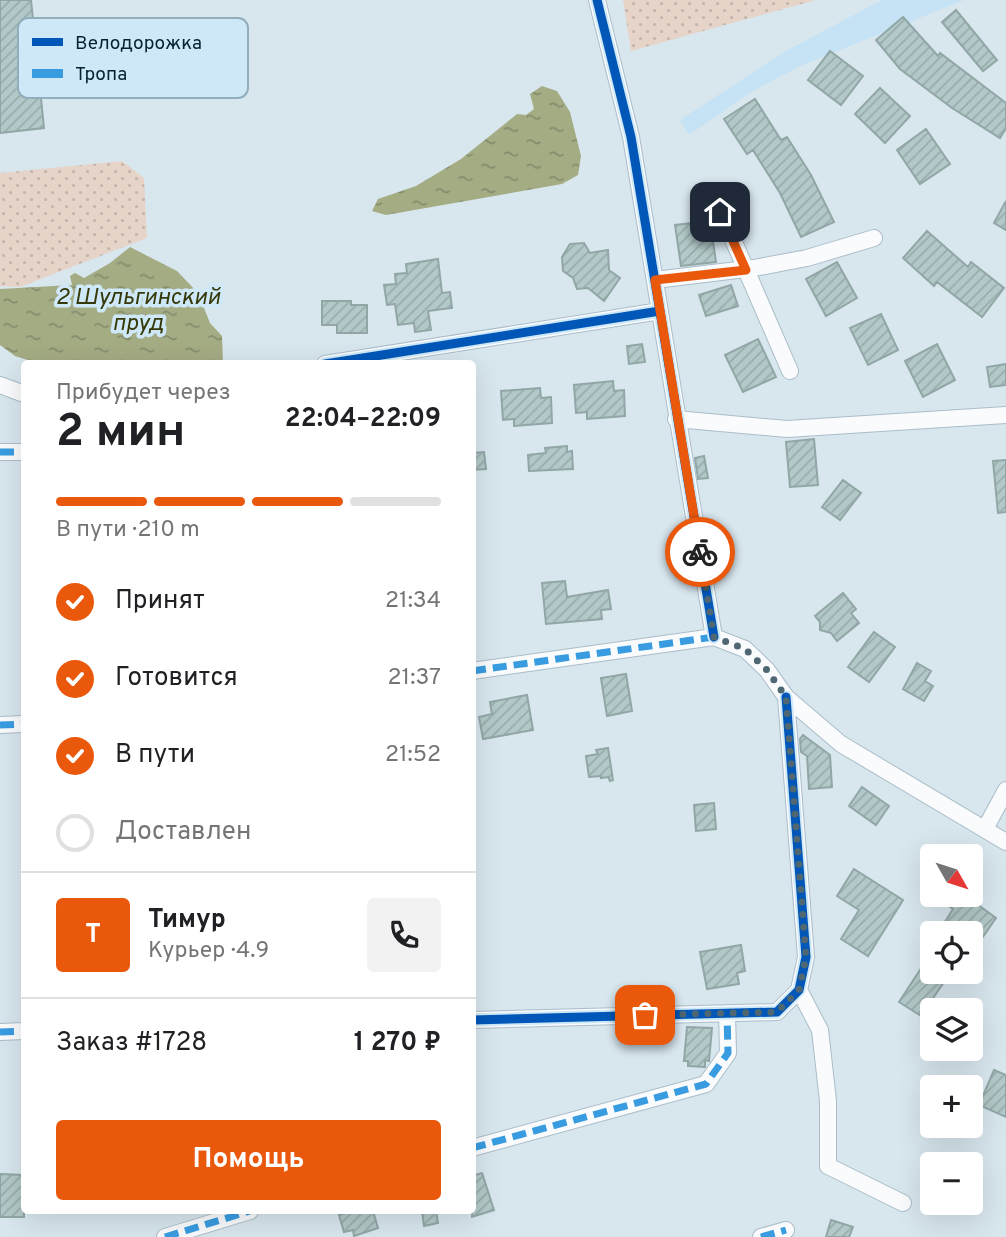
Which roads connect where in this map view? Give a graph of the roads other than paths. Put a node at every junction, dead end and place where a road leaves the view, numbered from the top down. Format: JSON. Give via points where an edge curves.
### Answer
{"nodes":[{"id":1,"x":597,"y":0,"type":"edge"},
{"id":2,"x":720,"y":212,"type":"dead end"},
{"id":3,"x":874,"y":238,"type":"dead end"},
{"id":4,"x":746,"y":270,"type":"junction"},
{"id":5,"x":655,"y":280,"type":"junction"},
{"id":6,"x":660,"y":311,"type":"junction"},
{"id":7,"x":350,"y":360,"type":"edge"},
{"id":8,"x":790,"y":371,"type":"dead end"},
{"id":9,"x":0,"y":386,"type":"edge"},
{"id":10,"x":21,"y":393,"type":"edge"},
{"id":11,"x":1006,"y":415,"type":"edge"},
{"id":12,"x":676,"y":419,"type":"junction"},
{"id":13,"x":0,"y":452,"type":"edge"},
{"id":14,"x":21,"y":452,"type":"edge"},
{"id":15,"x":714,"y":637,"type":"junction"},
{"id":16,"x":476,"y":670,"type":"edge"},
{"id":17,"x":786,"y":697,"type":"junction"},
{"id":18,"x":21,"y":724,"type":"edge"},
{"id":19,"x":0,"y":725,"type":"edge"},
{"id":20,"x":1006,"y":790,"type":"edge"},
{"id":21,"x":985,"y":829,"type":"junction"},
{"id":22,"x":1006,"y":842,"type":"edge"},
{"id":23,"x":799,"y":990,"type":"junction"},
{"id":24,"x":727,"y":1013,"type":"junction"},
{"id":25,"x":476,"y":1020,"type":"edge"},
{"id":26,"x":21,"y":1031,"type":"edge"},
{"id":27,"x":0,"y":1032,"type":"edge"},
{"id":28,"x":476,"y":1147,"type":"edge"},
{"id":29,"x":903,"y":1203,"type":"dead end"},
{"id":30,"x":240,"y":1214,"type":"edge"},
{"id":31,"x":786,"y":1230,"type":"dead end"},
{"id":32,"x":165,"y":1237,"type":"edge"},
{"id":33,"x":761,"y":1237,"type":"edge"}],
"edges":[{"from":1,"to":5,"type":"street","via":[[631,137]]},
{"from":2,"to":4,"type":"street"},
{"from":3,"to":4,"type":"street"},
{"from":4,"to":5,"type":"street"},
{"from":4,"to":8,"type":"street"},
{"from":5,"to":6,"type":"street"},
{"from":6,"to":7,"type":"street"},
{"from":6,"to":12,"type":"street"},
{"from":9,"to":10,"type":"street"},
{"from":11,"to":12,"type":"street","via":[[787,429]]},
{"from":12,"to":15,"type":"street"},
{"from":13,"to":14,"type":"street"},
{"from":15,"to":16,"type":"street"},
{"from":15,"to":17,"type":"street","via":[[745,649]]},
{"from":17,"to":21,"type":"street","via":[[841,744]]},
{"from":17,"to":23,"type":"street","via":[[806,957]]},
{"from":18,"to":19,"type":"street"},
{"from":20,"to":21,"type":"street"},
{"from":21,"to":22,"type":"street"},
{"from":23,"to":24,"type":"street","via":[[777,1012]]},
{"from":23,"to":29,"type":"street","via":[[820,1030],[828,1101],[828,1166]]},
{"from":24,"to":25,"type":"street"},
{"from":24,"to":28,"type":"street","via":[[728,1052],[706,1084]]},
{"from":26,"to":27,"type":"street"},
{"from":30,"to":32,"type":"street"},
{"from":31,"to":33,"type":"street"}]}
